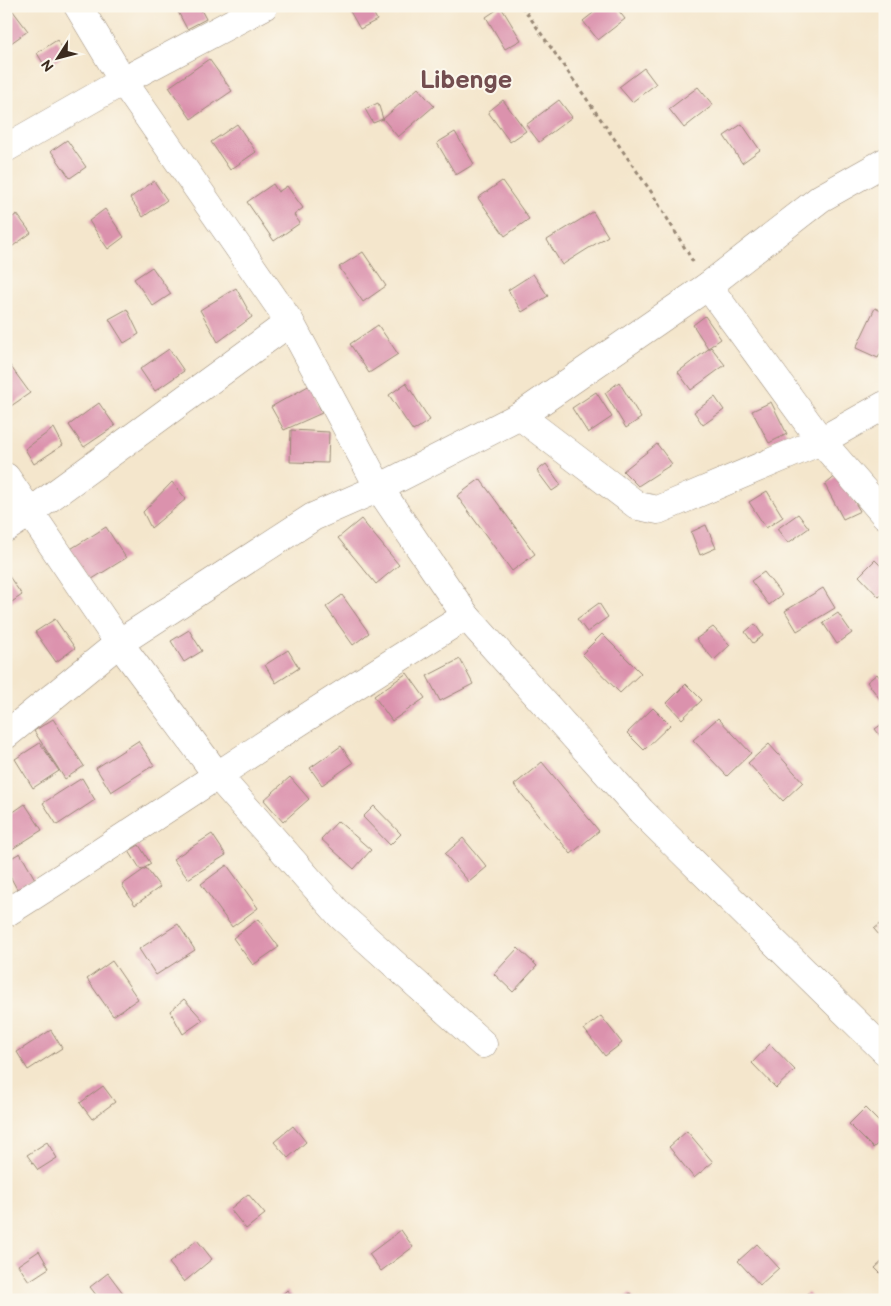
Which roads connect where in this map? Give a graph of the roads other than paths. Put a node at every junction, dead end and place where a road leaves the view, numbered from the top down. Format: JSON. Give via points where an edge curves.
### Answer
{"nodes":[{"id":1,"x":78,"y":6,"type":"edge"},
{"id":2,"x":264,"y":6,"type":"edge"},
{"id":3,"x":123,"y":81,"type":"junction"},
{"id":4,"x":6,"y":148,"type":"edge"},
{"id":5,"x":885,"y":162,"type":"edge"},
{"id":6,"x":708,"y":286,"type":"junction"},
{"id":7,"x":290,"y":322,"type":"junction"},
{"id":8,"x":885,"y":405,"type":"edge"},
{"id":9,"x":520,"y":416,"type":"junction"},
{"id":10,"x":821,"y":442,"type":"junction"},
{"id":11,"x":6,"y":477,"type":"edge"},
{"id":12,"x":379,"y":488,"type":"junction"},
{"id":13,"x":29,"y":513,"type":"junction"},
{"id":14,"x":885,"y":515,"type":"edge"},
{"id":15,"x":6,"y":528,"type":"edge"},
{"id":16,"x":466,"y":616,"type":"junction"},
{"id":17,"x":119,"y":643,"type":"junction"},
{"id":18,"x":6,"y":735,"type":"edge"},
{"id":19,"x":217,"y":775,"type":"junction"},
{"id":20,"x":6,"y":913,"type":"edge"},
{"id":21,"x":484,"y":1044,"type":"dead end"},
{"id":22,"x":885,"y":1051,"type":"edge"}],
"edges":[{"from":1,"to":3,"type":"street"},
{"from":2,"to":3,"type":"street"},
{"from":3,"to":4,"type":"street"},
{"from":3,"to":7,"type":"street"},
{"from":5,"to":6,"type":"street","via":[[821,198]]},
{"from":6,"to":9,"type":"street"},
{"from":6,"to":10,"type":"street"},
{"from":7,"to":12,"type":"street"},
{"from":7,"to":13,"type":"street"},
{"from":8,"to":10,"type":"street"},
{"from":9,"to":10,"type":"street","via":[[638,506],[658,510]]},
{"from":9,"to":12,"type":"street"},
{"from":10,"to":14,"type":"street"},
{"from":11,"to":13,"type":"street"},
{"from":12,"to":16,"type":"street"},
{"from":12,"to":17,"type":"street","via":[[313,518]]},
{"from":13,"to":15,"type":"street"},
{"from":13,"to":17,"type":"street"},
{"from":16,"to":19,"type":"street"},
{"from":16,"to":22,"type":"street","via":[[641,811]]},
{"from":17,"to":18,"type":"street"},
{"from":17,"to":19,"type":"street"},
{"from":19,"to":20,"type":"street"},
{"from":19,"to":21,"type":"street","via":[[340,915]]}]}
